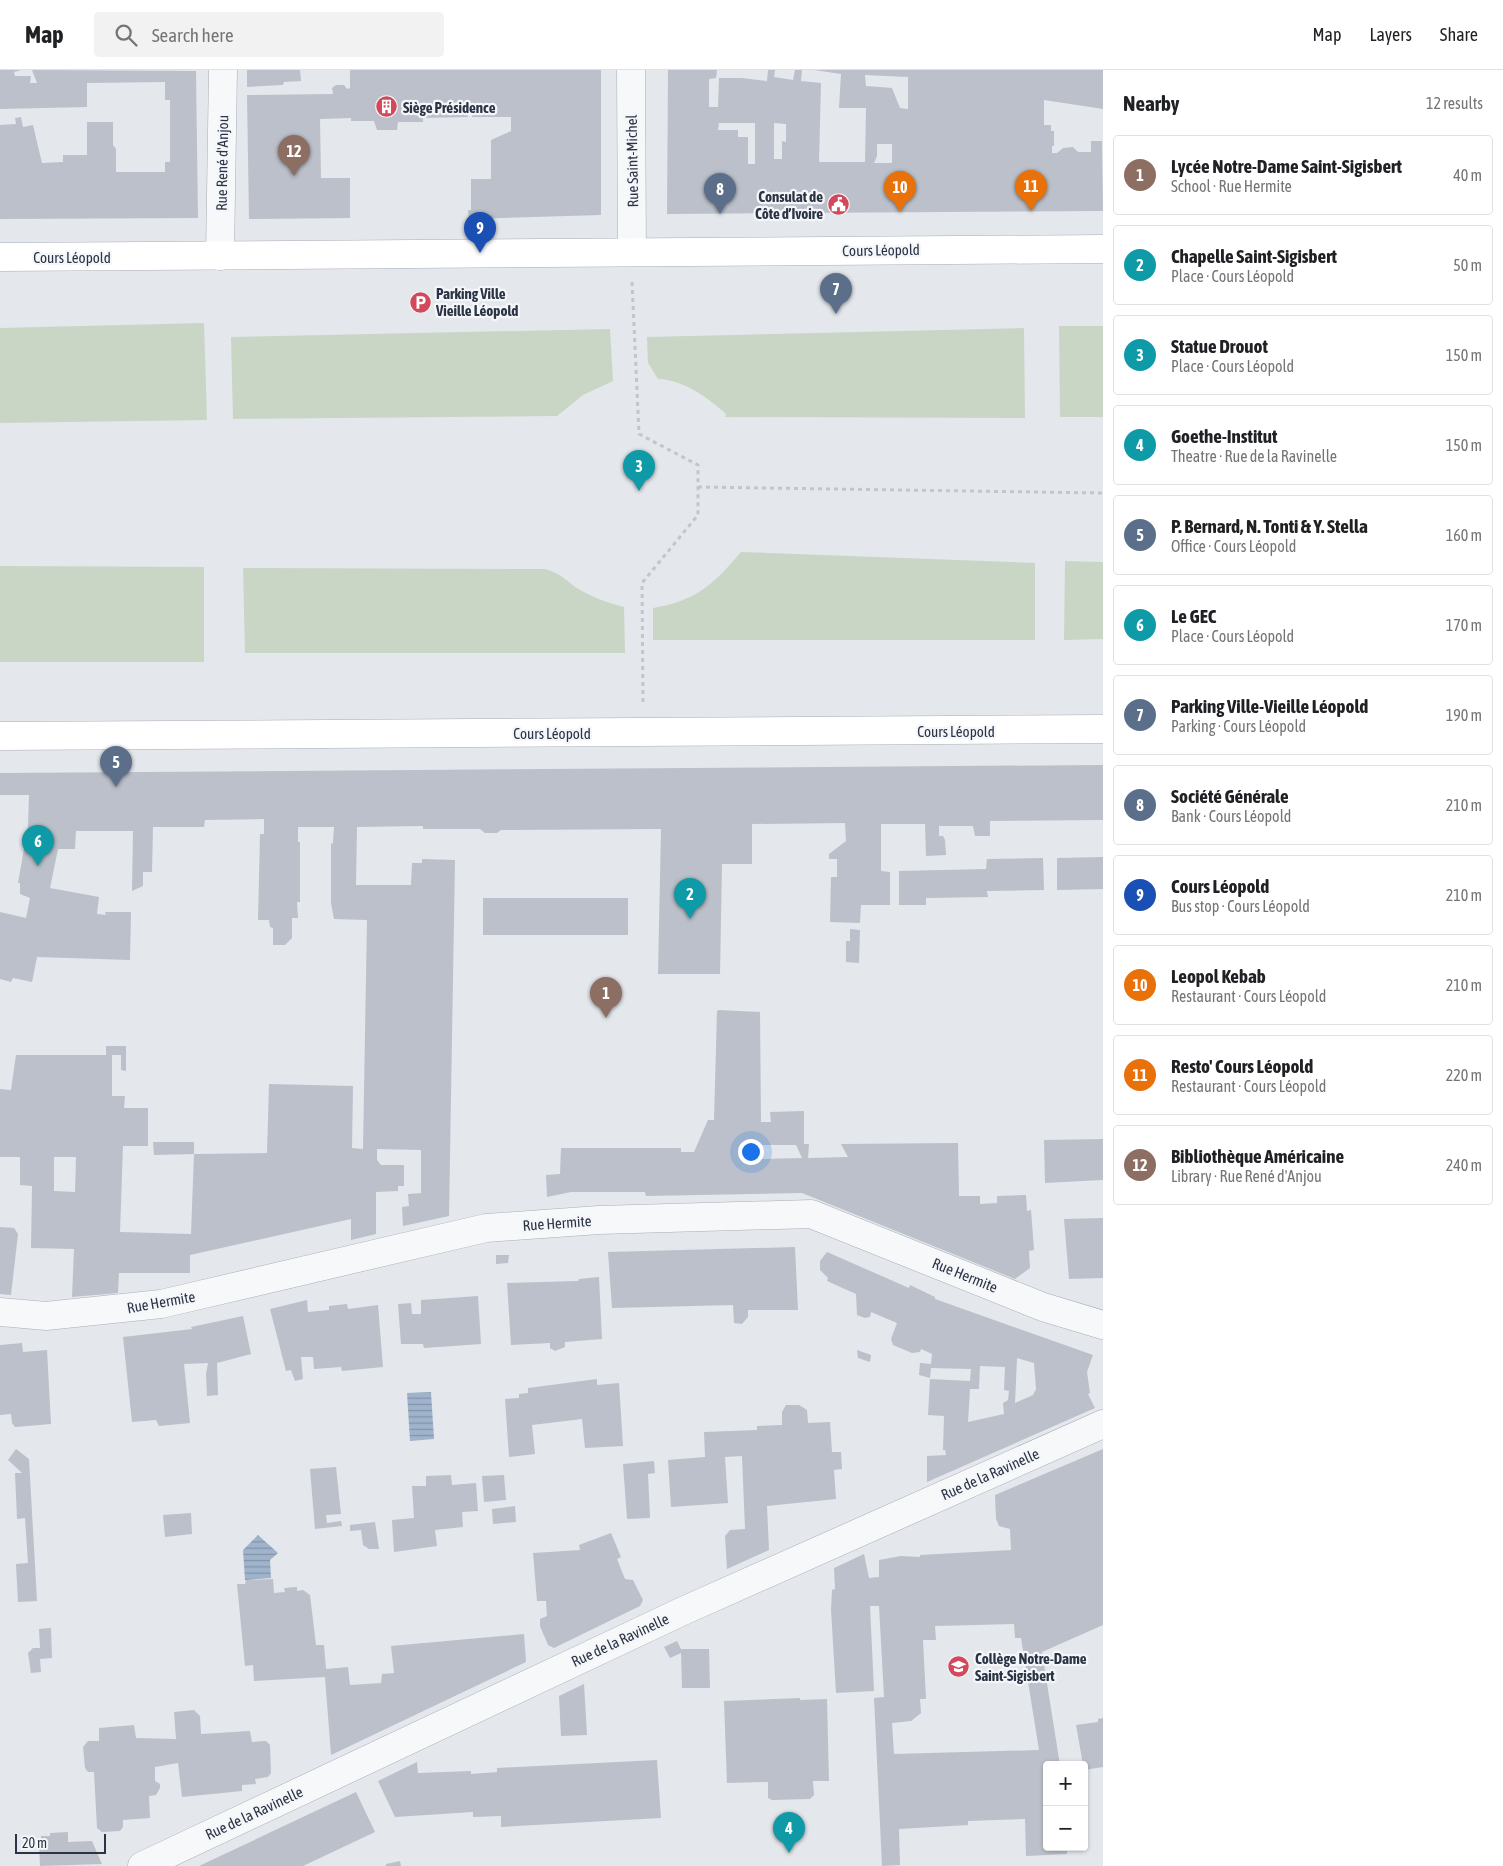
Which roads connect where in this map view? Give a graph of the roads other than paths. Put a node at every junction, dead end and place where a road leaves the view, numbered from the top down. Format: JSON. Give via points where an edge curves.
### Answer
{"nodes":[{"id":1,"x":223,"y":70,"type":"edge"},
{"id":2,"x":631,"y":70,"type":"edge"},
{"id":3,"x":1103,"y":249,"type":"edge"},
{"id":4,"x":632,"y":252,"type":"junction"},
{"id":5,"x":220,"y":256,"type":"junction"},
{"id":6,"x":0,"y":257,"type":"edge"},
{"id":7,"x":1103,"y":729,"type":"edge"},
{"id":8,"x":0,"y":736,"type":"edge"},
{"id":9,"x":0,"y":1312,"type":"edge"},
{"id":10,"x":1103,"y":1325,"type":"edge"},
{"id":11,"x":1103,"y":1424,"type":"edge"},
{"id":12,"x":142,"y":1866,"type":"edge"}],
"edges":[{"from":1,"to":5,"type":"street","name":"Rue René d'Anjou"},
{"from":2,"to":4,"type":"street","name":"Rue Saint-Michel"},
{"from":3,"to":4,"type":"street","name":"Cours Léopold"},
{"from":4,"to":5,"type":"street","name":"Cours Léopold"},
{"from":5,"to":6,"type":"street","name":"Cours Léopold"},
{"from":7,"to":8,"type":"street","name":"Cours Léopold"},
{"from":9,"to":10,"type":"street","name":"Rue Hermite","via":[[46,1316],[161,1304],[486,1228],[599,1220],[812,1214],[1043,1307]]},
{"from":11,"to":12,"type":"street","name":"Rue de la Ravinelle","via":[[684,1611]]}]}
